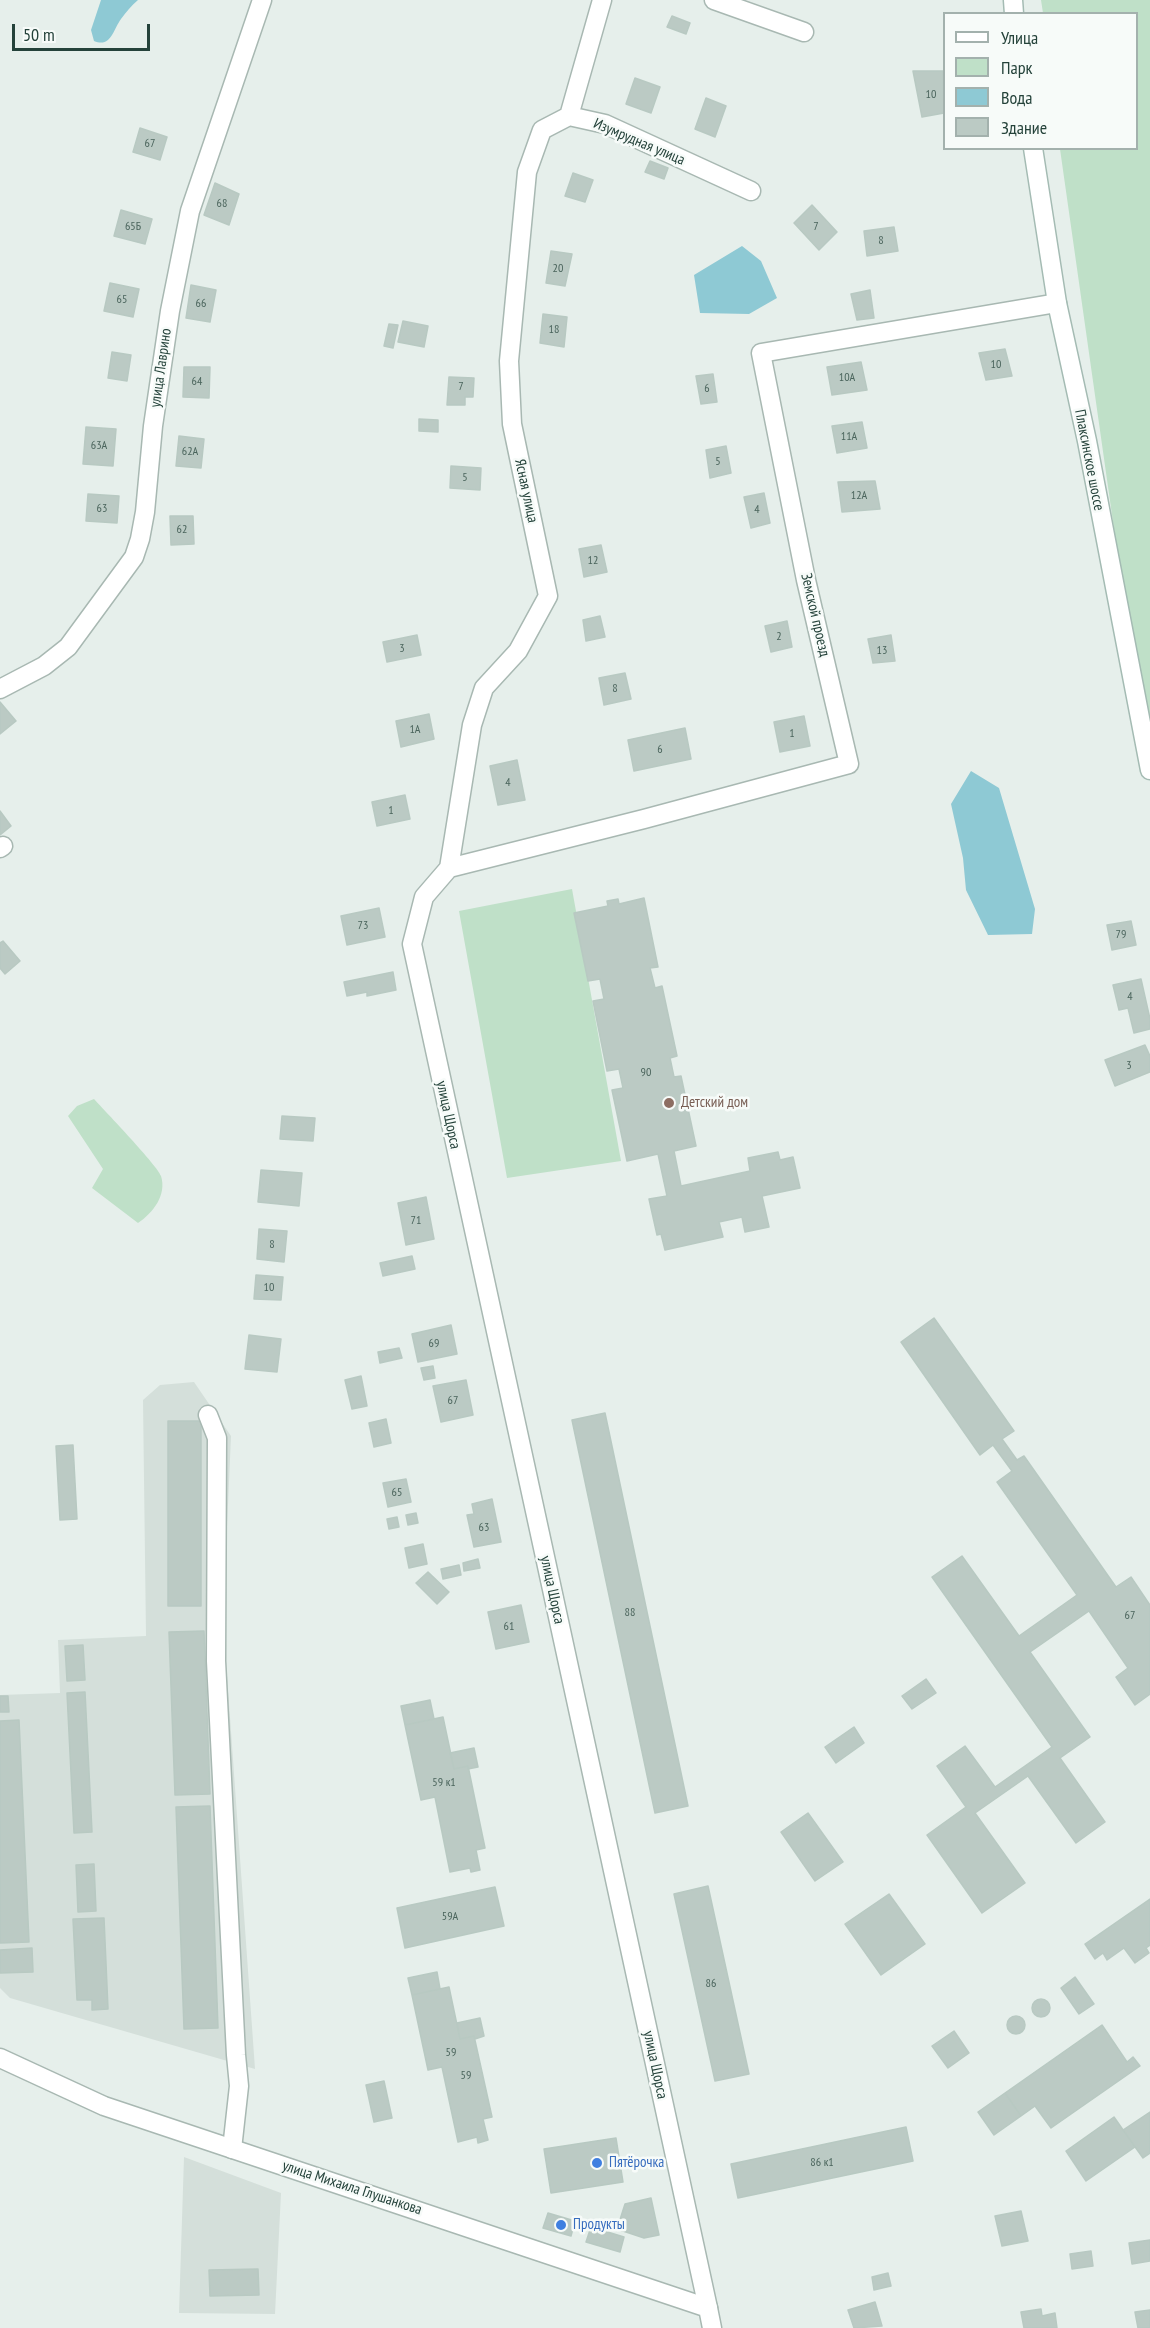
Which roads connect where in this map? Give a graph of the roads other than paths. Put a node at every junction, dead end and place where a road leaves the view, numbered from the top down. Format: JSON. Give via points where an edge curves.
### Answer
{"nodes":[{"id":1,"x":262,"y":0,"type":"edge"},
{"id":2,"x":602,"y":0,"type":"edge"},
{"id":3,"x":714,"y":0,"type":"edge"},
{"id":4,"x":804,"y":32,"type":"dead end"},
{"id":5,"x":570,"y":116,"type":"junction"},
{"id":6,"x":1033,"y":150,"type":"edge"},
{"id":7,"x":751,"y":191,"type":"dead end"},
{"id":8,"x":1057,"y":303,"type":"junction"},
{"id":9,"x":0,"y":689,"type":"edge"},
{"id":10,"x":1150,"y":770,"type":"edge"},
{"id":11,"x":450,"y":864,"type":"junction"},
{"id":12,"x":208,"y":1415,"type":"dead end"},
{"id":13,"x":0,"y":2058,"type":"edge"},
{"id":14,"x":232,"y":2149,"type":"junction"},
{"id":15,"x":708,"y":2308,"type":"junction"},
{"id":16,"x":712,"y":2328,"type":"edge"}],
"edges":[{"from":1,"to":9,"type":"street","name":"улица Лаврино","via":[[190,211],[170,311],[145,512],[134,557],[68,647],[44,666]]},
{"from":2,"to":5,"type":"street"},
{"from":3,"to":4,"type":"street"},
{"from":5,"to":7,"type":"street","name":"Изумрудная улица","via":[[605,124]]},
{"from":5,"to":11,"type":"street","name":"Ясная улица","via":[[542,130],[527,172],[508,361],[512,424],[548,596],[518,651],[484,688],[472,725]]},
{"from":6,"to":8,"type":"street","name":"Плаксинское шоссе"},
{"from":8,"to":10,"type":"street","name":"Плаксинское шоссе"},
{"from":8,"to":11,"type":"street","name":"Земской проезд","via":[[761,353],[806,580],[849,764],[644,819]]},
{"from":11,"to":15,"type":"street","name":"улица Щорса","via":[[424,897],[412,944]]},
{"from":12,"to":14,"type":"street","via":[[217,1438],[216,1661],[240,2086]]},
{"from":13,"to":14,"type":"street","name":"улица Михаила Глушанкова","via":[[104,2106]]},
{"from":14,"to":15,"type":"street","name":"улица Михаила Глушанкова"},
{"from":15,"to":16,"type":"street","name":"улица Щорса"}]}
